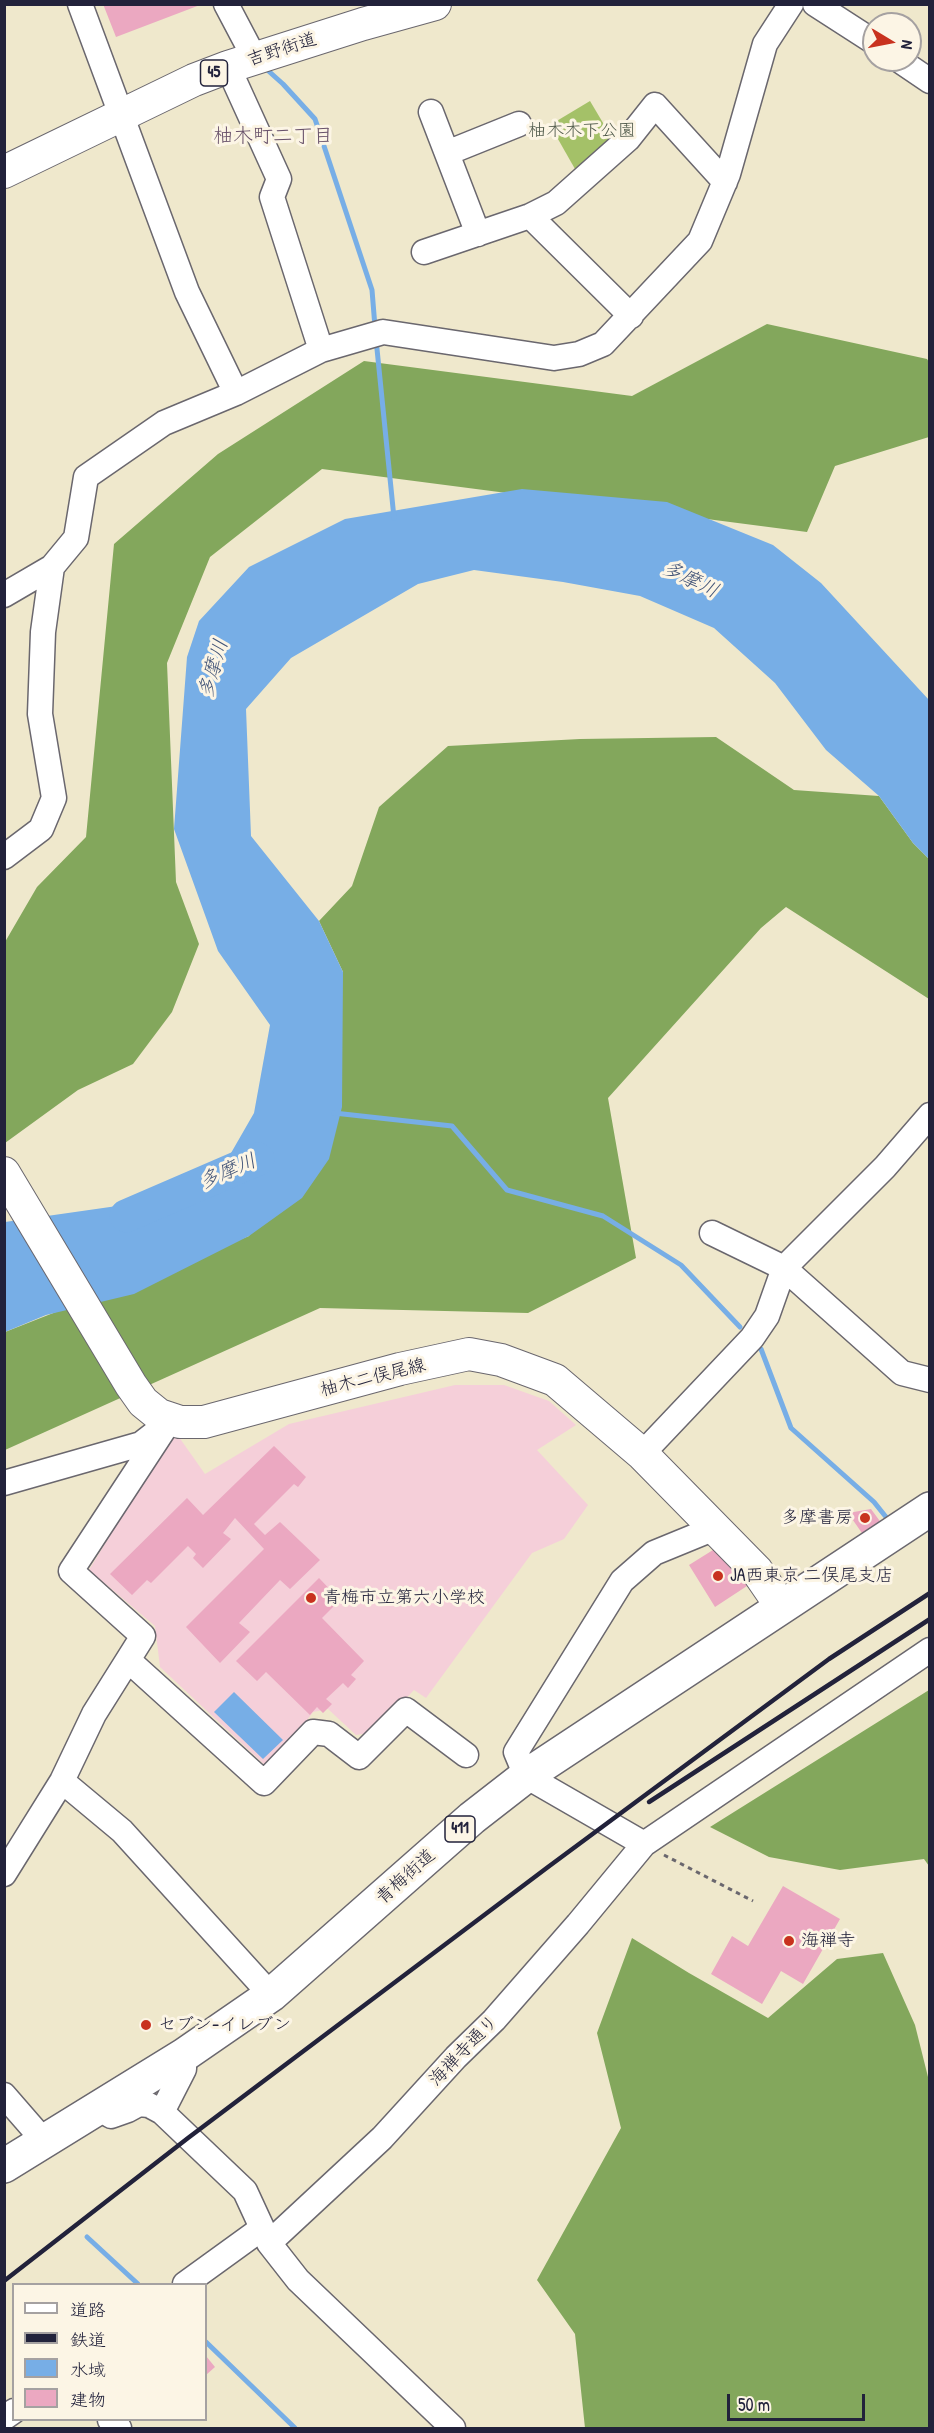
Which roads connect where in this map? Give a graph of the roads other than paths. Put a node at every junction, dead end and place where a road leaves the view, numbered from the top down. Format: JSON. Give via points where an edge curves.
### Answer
{"nodes":[{"id":1,"x":80,"y":4,"type":"edge"},
{"id":2,"x":226,"y":4,"type":"edge"},
{"id":3,"x":435,"y":4,"type":"edge"},
{"id":4,"x":790,"y":4,"type":"edge"},
{"id":5,"x":815,"y":4,"type":"edge"},
{"id":6,"x":398,"y":9,"type":"edge"},
{"id":7,"x":862,"y":34,"type":"edge"},
{"id":8,"x":242,"y":63,"type":"junction"},
{"id":9,"x":917,"y":72,"type":"edge"},
{"id":10,"x":930,"y":81,"type":"edge"},
{"id":11,"x":431,"y":112,"type":"dead end"},
{"id":12,"x":121,"y":114,"type":"junction"},
{"id":13,"x":519,"y":124,"type":"dead end"},
{"id":14,"x":447,"y":153,"type":"junction"},
{"id":15,"x":4,"y":172,"type":"edge"},
{"id":16,"x":725,"y":182,"type":"junction"},
{"id":17,"x":530,"y":216,"type":"junction"},
{"id":18,"x":478,"y":234,"type":"junction"},
{"id":19,"x":424,"y":252,"type":"dead end"},
{"id":20,"x":631,"y":316,"type":"junction"},
{"id":21,"x":321,"y":350,"type":"junction"},
{"id":22,"x":236,"y":393,"type":"junction"},
{"id":23,"x":52,"y":567,"type":"junction"},
{"id":24,"x":4,"y":595,"type":"edge"},
{"id":25,"x":4,"y":857,"type":"edge"},
{"id":26,"x":930,"y":1114,"type":"edge"},
{"id":27,"x":4,"y":1173,"type":"edge"},
{"id":28,"x":712,"y":1233,"type":"dead end"},
{"id":29,"x":784,"y":1268,"type":"junction"},
{"id":30,"x":930,"y":1380,"type":"edge"},
{"id":31,"x":170,"y":1420,"type":"junction"},
{"id":32,"x":642,"y":1454,"type":"junction"},
{"id":33,"x":4,"y":1482,"type":"edge"},
{"id":34,"x":930,"y":1509,"type":"edge"},
{"id":35,"x":715,"y":1528,"type":"junction"},
{"id":36,"x":782,"y":1606,"type":"junction"},
{"id":37,"x":930,"y":1650,"type":"edge"},
{"id":38,"x":128,"y":1660,"type":"junction"},
{"id":39,"x":466,"y":1755,"type":"dead end"},
{"id":40,"x":526,"y":1776,"type":"junction"},
{"id":41,"x":62,"y":1781,"type":"junction"},
{"id":42,"x":644,"y":1844,"type":"junction"},
{"id":43,"x":7,"y":1867,"type":"edge"},
{"id":44,"x":272,"y":1995,"type":"junction"},
{"id":45,"x":184,"y":2055,"type":"junction"},
{"id":46,"x":4,"y":2095,"type":"edge"},
{"id":47,"x":98,"y":2107,"type":"junction"},
{"id":48,"x":162,"y":2112,"type":"junction"},
{"id":49,"x":44,"y":2141,"type":"junction"},
{"id":50,"x":4,"y":2166,"type":"edge"},
{"id":51,"x":265,"y":2236,"type":"junction"},
{"id":52,"x":187,"y":2283,"type":"edge"},
{"id":53,"x":453,"y":2428,"type":"edge"}],
"edges":[{"from":1,"to":12,"type":"street"},
{"from":2,"to":8,"type":"street"},
{"from":3,"to":6,"type":"main road","name":"吉野街道","number":"45"},
{"from":4,"to":16,"type":"street","via":[[765,44]]},
{"from":5,"to":7,"type":"street"},
{"from":6,"to":8,"type":"main road","name":"吉野街道","number":"45"},
{"from":8,"to":12,"type":"main road","name":"吉野街道","number":"45"},
{"from":8,"to":21,"type":"street","via":[[279,179],[272,197]]},
{"from":9,"to":10,"type":"street"},
{"from":11,"to":14,"type":"street"},
{"from":12,"to":15,"type":"main road","name":"吉野街道","number":"45"},
{"from":12,"to":22,"type":"street","via":[[187,292]]},
{"from":13,"to":14,"type":"street"},
{"from":14,"to":18,"type":"street"},
{"from":16,"to":17,"type":"street","via":[[655,105],[628,139],[556,203]]},
{"from":16,"to":20,"type":"street","via":[[700,241]]},
{"from":17,"to":18,"type":"street"},
{"from":17,"to":20,"type":"street"},
{"from":18,"to":19,"type":"street"},
{"from":20,"to":21,"type":"street","via":[[603,344],[579,354],[554,358],[383,332]]},
{"from":21,"to":22,"type":"street"},
{"from":22,"to":23,"type":"street","via":[[164,423],[86,477],[76,538]]},
{"from":23,"to":24,"type":"street"},
{"from":23,"to":25,"type":"street","via":[[43,632],[40,714],[54,798],[41,829]]},
{"from":26,"to":29,"type":"street","via":[[885,1167]]},
{"from":27,"to":31,"type":"main road","via":[[131,1385],[151,1410]]},
{"from":28,"to":29,"type":"street"},
{"from":29,"to":30,"type":"street","via":[[902,1373]]},
{"from":29,"to":32,"type":"street","via":[[767,1316],[752,1338]]},
{"from":31,"to":32,"type":"main road","name":"柚木二俣尾線","via":[[191,1423],[223,1418],[469,1354],[501,1360],[555,1380]]},
{"from":31,"to":33,"type":"street","via":[[141,1444]]},
{"from":31,"to":38,"type":"street","via":[[71,1570],[143,1636]]},
{"from":32,"to":35,"type":"main road","name":"柚木二俣尾線"},
{"from":34,"to":36,"type":"highway","name":"青梅街道","number":"411"},
{"from":35,"to":36,"type":"main road","name":"柚木二俣尾線","via":[[757,1571]]},
{"from":35,"to":40,"type":"street","via":[[654,1553],[622,1581],[516,1752]]},
{"from":36,"to":40,"type":"highway","name":"青梅街道","number":"411"},
{"from":37,"to":42,"type":"street","name":"海禅寺通り"},
{"from":38,"to":39,"type":"street","via":[[264,1783],[313,1732],[329,1734],[359,1757],[406,1710]]},
{"from":38,"to":41,"type":"street","via":[[94,1714]]},
{"from":40,"to":42,"type":"street"},
{"from":40,"to":44,"type":"highway","name":"青梅街道","number":"411","via":[[472,1818]]},
{"from":41,"to":43,"type":"street"},
{"from":41,"to":44,"type":"street","via":[[122,1831]]},
{"from":42,"to":51,"type":"street","name":"海禅寺通り","via":[[494,2020],[382,2138]]},
{"from":44,"to":45,"type":"highway","name":"青梅街道","number":"411"},
{"from":45,"to":47,"type":"highway","name":"青梅街道","number":"411"},
{"from":45,"to":48,"type":"street","via":[[184,2069]]},
{"from":46,"to":49,"type":"street"},
{"from":47,"to":48,"type":"street","via":[[111,2116],[139,2104]]},
{"from":47,"to":49,"type":"highway","name":"青梅街道","number":"411"},
{"from":48,"to":51,"type":"street","via":[[245,2191]]},
{"from":49,"to":50,"type":"highway","name":"青梅街道","number":"411"},
{"from":51,"to":52,"type":"street","name":"海禅寺通り"},
{"from":51,"to":53,"type":"street","via":[[298,2280]]}]}
